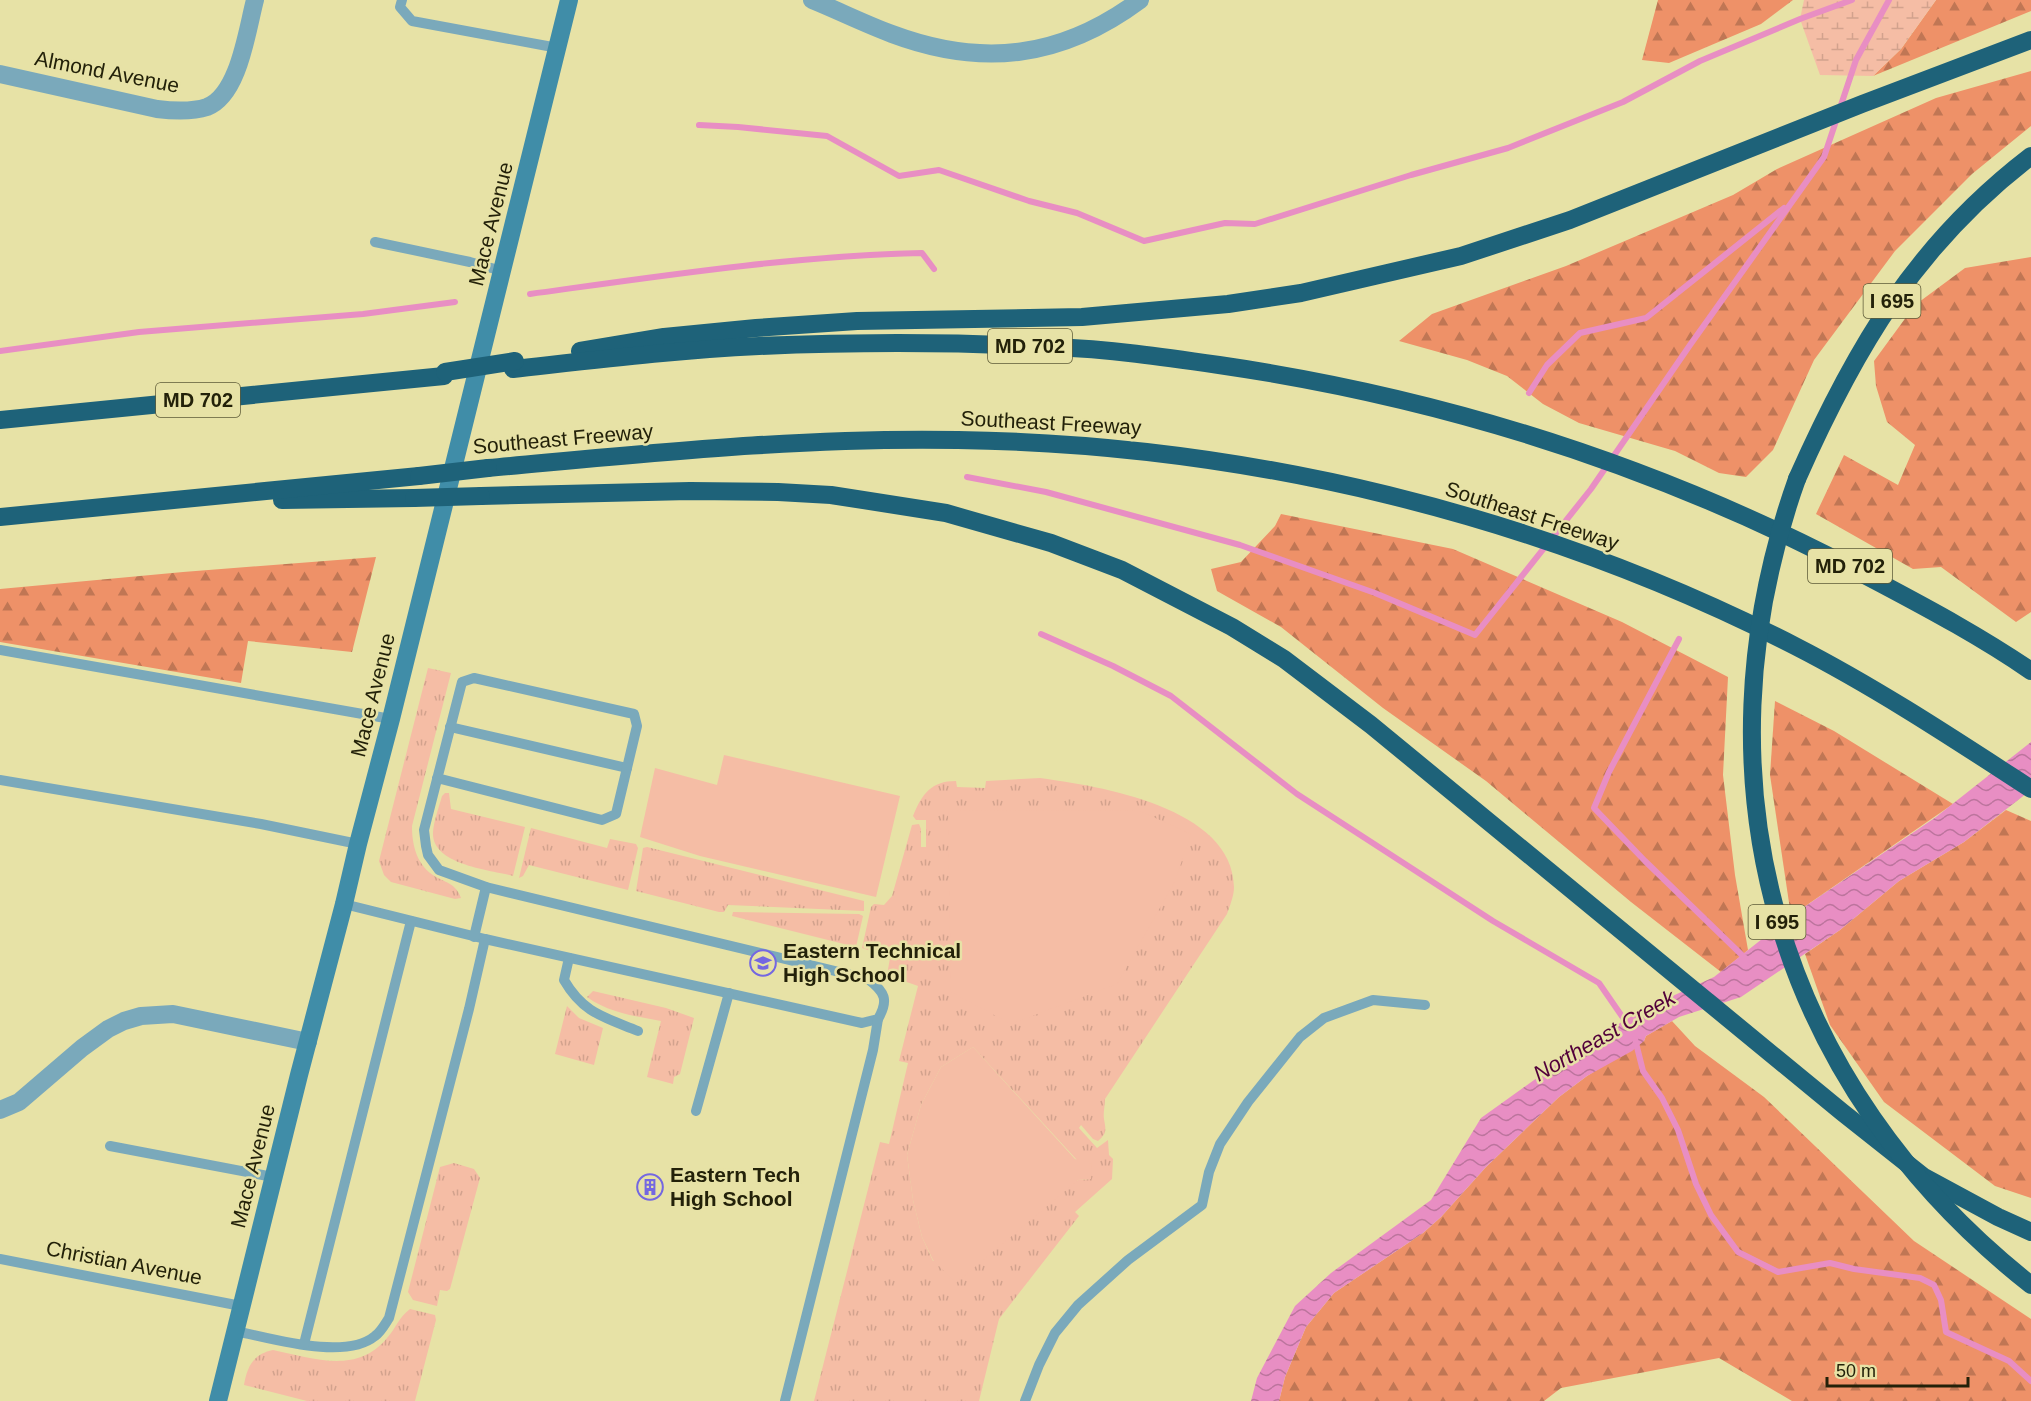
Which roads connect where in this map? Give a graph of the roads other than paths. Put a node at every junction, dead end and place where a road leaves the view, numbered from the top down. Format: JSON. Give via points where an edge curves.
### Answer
{"nodes":[{"id":1,"x":255,"y":0,"type":"edge"},
{"id":2,"x":402,"y":0,"type":"edge"},
{"id":3,"x":569,"y":0,"type":"edge"},
{"id":4,"x":812,"y":0,"type":"edge"},
{"id":5,"x":1140,"y":0,"type":"edge"},
{"id":6,"x":2026,"y":42,"type":"edge"},
{"id":7,"x":558,"y":48,"type":"junction"},
{"id":8,"x":0,"y":74,"type":"edge"},
{"id":9,"x":2031,"y":156,"type":"edge"},
{"id":10,"x":375,"y":242,"type":"dead end"},
{"id":11,"x":502,"y":271,"type":"junction"},
{"id":12,"x":514,"y":365,"type":"junction"},
{"id":13,"x":0,"y":420,"type":"edge"},
{"id":14,"x":157,"y":502,"type":"junction"},
{"id":15,"x":0,"y":517,"type":"edge"},
{"id":16,"x":0,"y":650,"type":"edge"},
{"id":17,"x":2031,"y":671,"type":"edge"},
{"id":18,"x":391,"y":719,"type":"junction"},
{"id":19,"x":450,"y":727,"type":"junction"},
{"id":20,"x":627,"y":768,"type":"junction"},
{"id":21,"x":437,"y":778,"type":"junction"},
{"id":22,"x":0,"y":780,"type":"edge"},
{"id":23,"x":2031,"y":789,"type":"edge"},
{"id":24,"x":358,"y":844,"type":"junction"},
{"id":25,"x":486,"y":887,"type":"junction"},
{"id":26,"x":345,"y":904,"type":"junction"},
{"id":27,"x":411,"y":921,"type":"junction"},
{"id":28,"x":480,"y":938,"type":"junction"},
{"id":29,"x":569,"y":958,"type":"junction"},
{"id":30,"x":729,"y":993,"type":"junction"},
{"id":31,"x":1425,"y":1005,"type":"dead end"},
{"id":32,"x":878,"y":1019,"type":"junction"},
{"id":33,"x":638,"y":1031,"type":"dead end"},
{"id":34,"x":308,"y":1042,"type":"junction"},
{"id":35,"x":0,"y":1110,"type":"edge"},
{"id":36,"x":696,"y":1111,"type":"dead end"},
{"id":37,"x":110,"y":1146,"type":"dead end"},
{"id":38,"x":273,"y":1177,"type":"junction"},
{"id":39,"x":2031,"y":1233,"type":"edge"},
{"id":40,"x":0,"y":1259,"type":"edge"},
{"id":41,"x":2031,"y":1285,"type":"edge"},
{"id":42,"x":241,"y":1306,"type":"junction"},
{"id":43,"x":235,"y":1331,"type":"junction"},
{"id":44,"x":304,"y":1344,"type":"junction"},
{"id":45,"x":218,"y":1401,"type":"edge"},
{"id":46,"x":785,"y":1401,"type":"edge"},
{"id":47,"x":1025,"y":1401,"type":"edge"}],
"edges":[{"from":1,"to":8,"type":"street","name":"Almond Avenue","via":[[235,76],[222,97],[205,108],[157,109]]},
{"from":2,"to":7,"type":"lane","via":[[400,7],[411,21]]},
{"from":3,"to":7,"type":"main road","name":"Mace Avenue"},
{"from":4,"to":5,"type":"street","via":[[893,34],[983,54],[1011,53],[1071,39],[1116,18]]},
{"from":6,"to":12,"type":"highway","via":[[1570,220],[1408,269],[1300,293],[1228,304],[1082,317],[856,321],[756,328],[664,337]]},
{"from":7,"to":11,"type":"main road","name":"Mace Avenue"},
{"from":9,"to":41,"type":"highway","number":"I 695","bridge":true,"via":[[1978,199],[1911,274],[1847,373],[1797,479],[1782,523],[1766,589],[1751,705],[1752,767],[1766,875],[1778,923],[1820,1030],[1851,1086],[1895,1151],[1948,1212]]},
{"from":10,"to":11,"type":"lane"},
{"from":11,"to":18,"type":"main road","name":"Mace Avenue"},
{"from":12,"to":13,"type":"highway","number":"MD 702"},
{"from":12,"to":17,"type":"highway","number":"MD 702","via":[[757,346],[1057,347],[1155,356],[1351,388],[1538,437],[1681,487],[1835,558],[1926,607]]},
{"from":14,"to":15,"type":"highway","name":"Southeast Freeway"},
{"from":14,"to":23,"type":"highway","name":"Southeast Freeway","bridge":true,"via":[[488,468],[762,444],[864,440],[1056,444],[1246,465],[1336,483],[1474,519],[1622,567],[1726,612],[1863,683]]},
{"from":14,"to":39,"type":"highway","bridge":true,"via":[[668,491],[831,495],[946,513],[1051,543],[1122,570],[1232,627],[1284,659],[1371,724],[1924,1177]]},
{"from":16,"to":18,"type":"lane"},
{"from":18,"to":24,"type":"main road","name":"Mace Avenue"},
{"from":19,"to":20,"type":"lane"},
{"from":19,"to":20,"type":"lane","via":[[462,682],[474,678],[634,714],[637,726]]},
{"from":19,"to":21,"type":"lane"},
{"from":20,"to":21,"type":"lane","via":[[616,814],[602,820]]},
{"from":21,"to":25,"type":"lane","via":[[424,830],[428,855],[440,870]]},
{"from":22,"to":24,"type":"lane"},
{"from":24,"to":26,"type":"main road","name":"Mace Avenue"},
{"from":25,"to":28,"type":"lane"},
{"from":25,"to":32,"type":"lane","via":[[867,979],[884,997],[885,1007]]},
{"from":26,"to":27,"type":"lane"},
{"from":26,"to":34,"type":"main road","name":"Mace Avenue"},
{"from":27,"to":28,"type":"lane"},
{"from":27,"to":44,"type":"lane"},
{"from":28,"to":29,"type":"lane"},
{"from":28,"to":44,"type":"lane","via":[[469,1009],[389,1318],[375,1336],[349,1347]]},
{"from":29,"to":30,"type":"lane"},
{"from":29,"to":33,"type":"lane","via":[[564,980],[580,1003]]},
{"from":30,"to":32,"type":"lane","via":[[862,1023]]},
{"from":30,"to":36,"type":"lane"},
{"from":31,"to":47,"type":"lane","via":[[1373,1000],[1324,1018],[1300,1037],[1220,1144],[1202,1205],[1128,1260],[1078,1305],[1055,1333]]},
{"from":32,"to":46,"type":"lane"},
{"from":34,"to":35,"type":"street","via":[[173,1014],[141,1016],[108,1029],[18,1102]]},
{"from":34,"to":38,"type":"main road","name":"Mace Avenue"},
{"from":37,"to":38,"type":"lane"},
{"from":38,"to":42,"type":"main road","name":"Mace Avenue"},
{"from":40,"to":42,"type":"lane","name":"Christian Avenue"},
{"from":42,"to":43,"type":"main road","name":"Mace Avenue"},
{"from":43,"to":44,"type":"lane"},
{"from":43,"to":45,"type":"main road","name":"Mace Avenue"}]}
